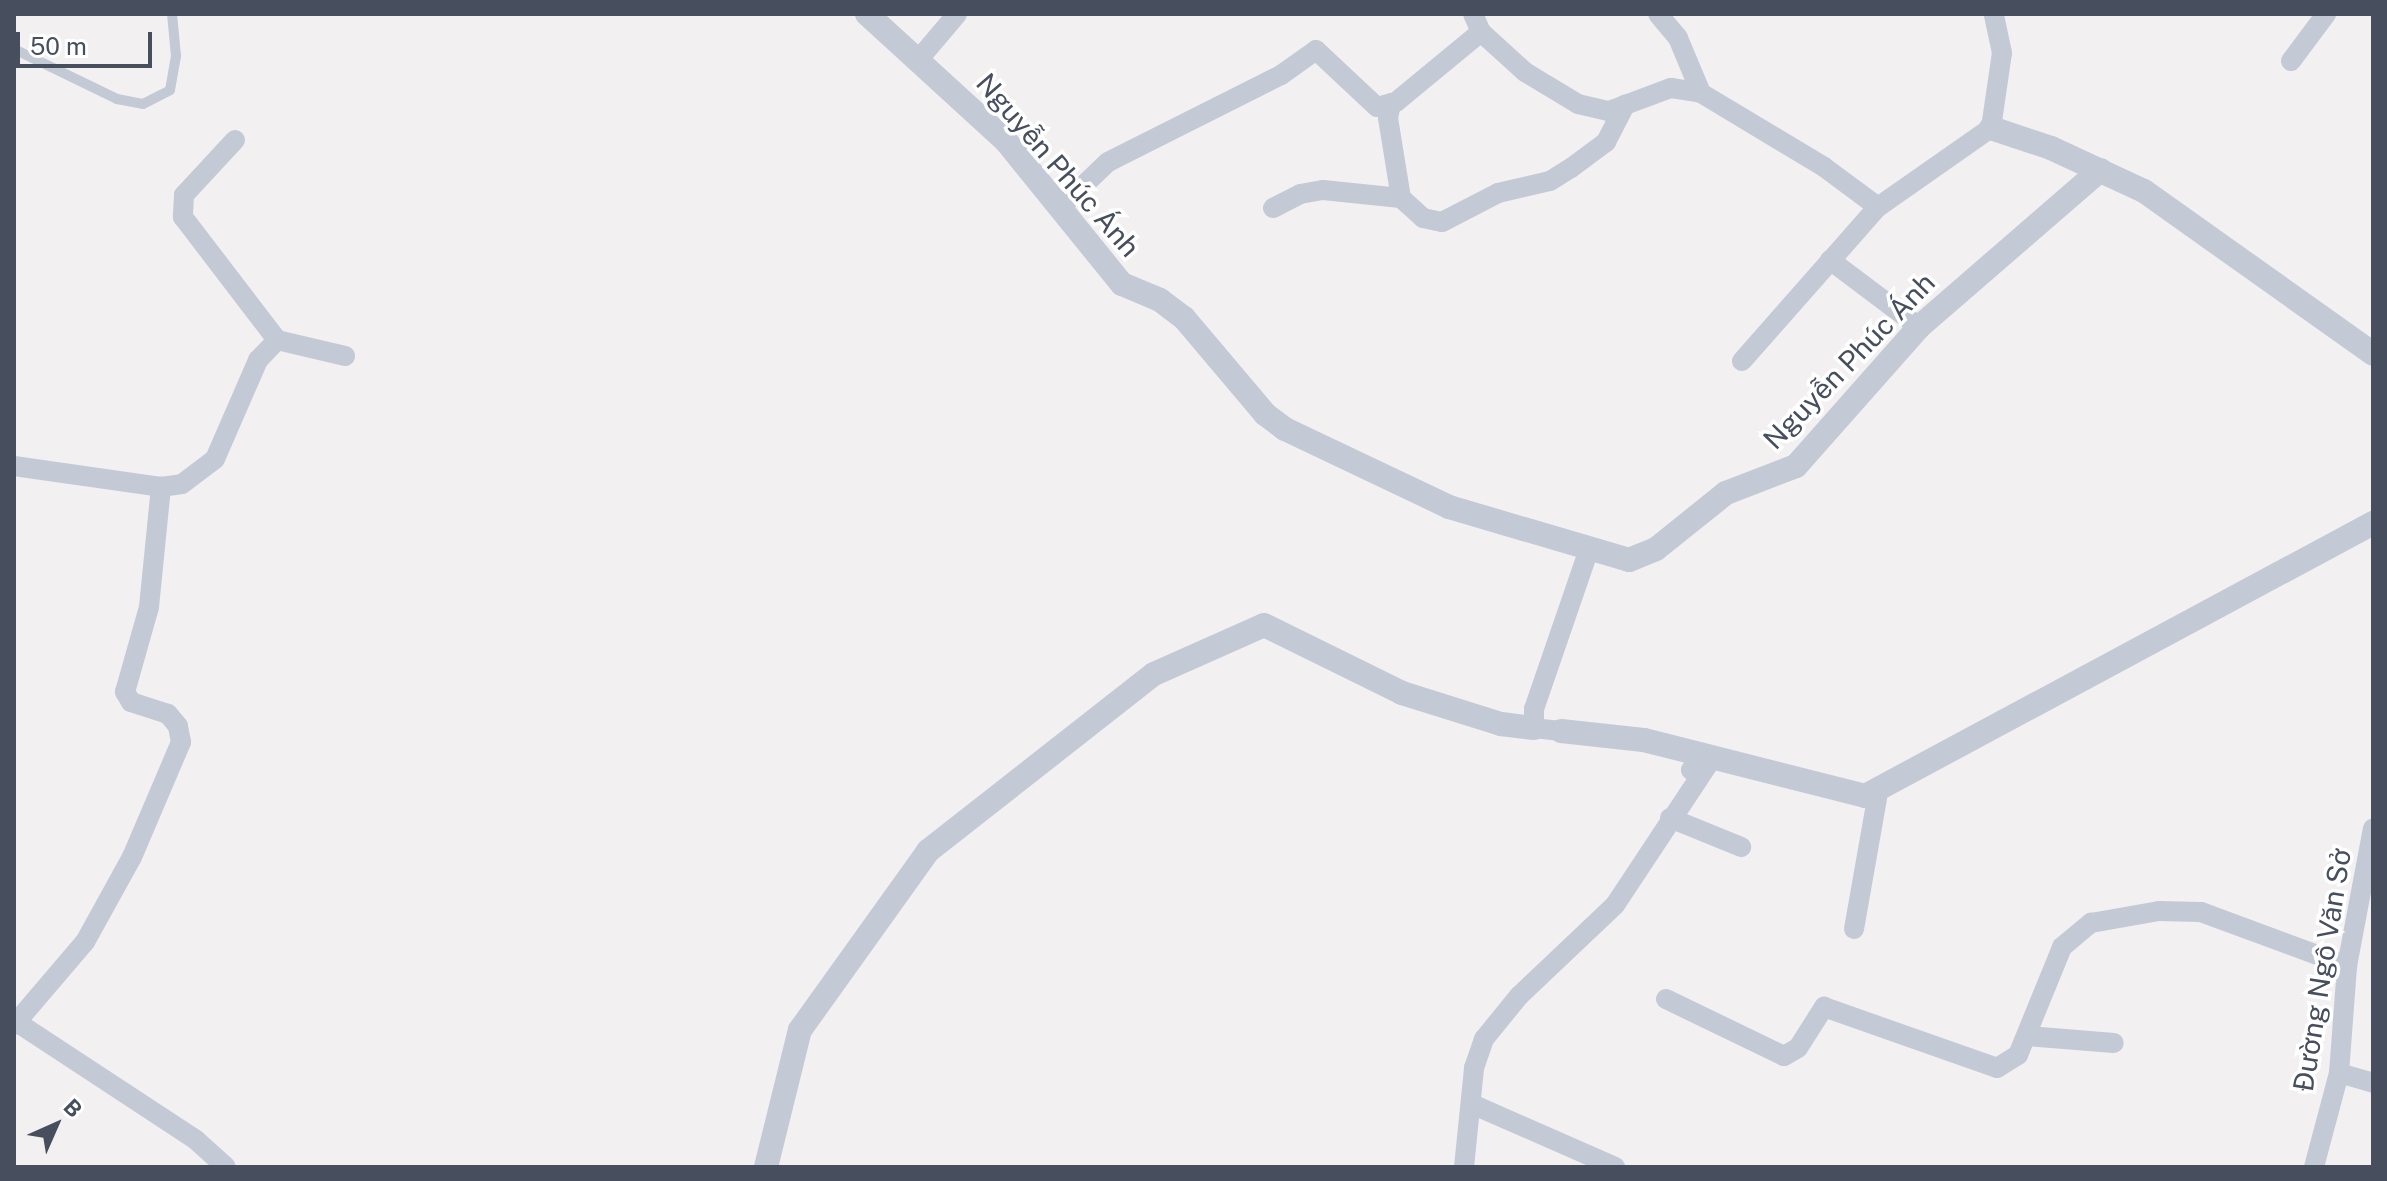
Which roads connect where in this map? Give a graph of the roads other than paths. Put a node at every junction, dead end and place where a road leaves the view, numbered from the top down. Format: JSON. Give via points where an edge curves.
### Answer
{"nodes":[{"id":1,"x":172,"y":14,"type":"edge"},
{"id":2,"x":867,"y":14,"type":"edge"},
{"id":3,"x":957,"y":14,"type":"edge"},
{"id":4,"x":1658,"y":14,"type":"edge"},
{"id":5,"x":2326,"y":14,"type":"edge"},
{"id":6,"x":1997,"y":17,"type":"edge"},
{"id":7,"x":1477,"y":23,"type":"edge"},
{"id":8,"x":14,"y":49,"type":"edge"},
{"id":9,"x":919,"y":59,"type":"junction"},
{"id":10,"x":2291,"y":61,"type":"dead end"},
{"id":11,"x":1701,"y":93,"type":"junction"},
{"id":12,"x":1391,"y":103,"type":"junction"},
{"id":13,"x":1625,"y":105,"type":"junction"},
{"id":14,"x":1991,"y":128,"type":"junction"},
{"id":15,"x":235,"y":140,"type":"dead end"},
{"id":16,"x":2100,"y":170,"type":"junction"},
{"id":17,"x":1401,"y":198,"type":"junction"},
{"id":18,"x":1878,"y":207,"type":"junction"},
{"id":19,"x":1060,"y":208,"type":"junction"},
{"id":20,"x":1273,"y":208,"type":"dead end"},
{"id":21,"x":1830,"y":260,"type":"junction"},
{"id":22,"x":1919,"y":327,"type":"junction"},
{"id":23,"x":277,"y":340,"type":"junction"},
{"id":24,"x":2373,"y":354,"type":"edge"},
{"id":25,"x":345,"y":356,"type":"dead end"},
{"id":26,"x":1742,"y":361,"type":"dead end"},
{"id":27,"x":14,"y":466,"type":"edge"},
{"id":28,"x":161,"y":487,"type":"junction"},
{"id":29,"x":2373,"y":523,"type":"edge"},
{"id":30,"x":1588,"y":552,"type":"junction"},
{"id":31,"x":1534,"y":728,"type":"junction"},
{"id":32,"x":1561,"y":731,"type":"joint"},
{"id":33,"x":1711,"y":760,"type":"junction"},
{"id":34,"x":1878,"y":793,"type":"junction"},
{"id":35,"x":1670,"y":818,"type":"junction"},
{"id":36,"x":2373,"y":828,"type":"edge"},
{"id":37,"x":1741,"y":847,"type":"dead end"},
{"id":38,"x":2369,"y":863,"type":"edge"},
{"id":39,"x":1854,"y":929,"type":"dead end"},
{"id":40,"x":2347,"y":966,"type":"junction"},
{"id":41,"x":1666,"y":999,"type":"dead end"},
{"id":42,"x":16,"y":1024,"type":"edge"},
{"id":43,"x":2027,"y":1036,"type":"junction"},
{"id":44,"x":2114,"y":1043,"type":"dead end"},
{"id":45,"x":2339,"y":1073,"type":"junction"},
{"id":46,"x":2373,"y":1083,"type":"edge"},
{"id":47,"x":1474,"y":1105,"type":"junction"},
{"id":48,"x":226,"y":1167,"type":"edge"},
{"id":49,"x":766,"y":1167,"type":"edge"},
{"id":50,"x":1464,"y":1167,"type":"edge"},
{"id":51,"x":1615,"y":1167,"type":"edge"},
{"id":52,"x":2314,"y":1167,"type":"edge"}],
"edges":[{"from":1,"to":8,"type":"lane","via":[[176,56],[170,90],[143,104],[117,99]]},
{"from":2,"to":9,"type":"street","name":"Nguyễn Phúc Ánh"},
{"from":3,"to":9,"type":"street"},
{"from":4,"to":11,"type":"street","via":[[1678,38]]},
{"from":5,"to":10,"type":"street"},
{"from":6,"to":14,"type":"street","via":[[2002,53]]},
{"from":7,"to":12,"type":"street"},
{"from":7,"to":13,"type":"street","via":[[1525,72],[1578,104],[1609,111]]},
{"from":9,"to":19,"type":"street","name":"Nguyễn Phúc Ánh","via":[[998,132]]},
{"from":11,"to":13,"type":"street","via":[[1671,88]]},
{"from":11,"to":18,"type":"street","via":[[1824,167]]},
{"from":12,"to":17,"type":"street","via":[[1388,118]]},
{"from":12,"to":19,"type":"street","via":[[1377,107],[1316,50],[1281,75],[1108,162]]},
{"from":13,"to":17,"type":"street","via":[[1606,142],[1550,181],[1498,193],[1442,222],[1423,218]]},
{"from":14,"to":16,"type":"street"},
{"from":14,"to":18,"type":"street"},
{"from":15,"to":23,"type":"street","via":[[184,195],[183,217]]},
{"from":16,"to":22,"type":"street","name":"Nguyễn Phúc Ánh"},
{"from":16,"to":24,"type":"street","via":[[2144,191]]},
{"from":17,"to":20,"type":"street","via":[[1323,190],[1300,194]]},
{"from":18,"to":21,"type":"street"},
{"from":19,"to":30,"type":"street","name":"Nguyễn Phúc Ánh","via":[[1122,284],[1160,300],[1184,318],[1265,414],[1285,429],[1449,507]]},
{"from":21,"to":22,"type":"street"},
{"from":21,"to":26,"type":"street"},
{"from":22,"to":30,"type":"street","name":"Nguyễn Phúc Ánh","via":[[1787,473],[1726,493],[1638,560]]},
{"from":23,"to":25,"type":"street"},
{"from":23,"to":28,"type":"street","via":[[258,360],[231,433],[215,459],[191,481]]},
{"from":27,"to":28,"type":"street"},
{"from":28,"to":42,"type":"street","via":[[149,607],[125,692],[131,702],[168,714],[178,726],[181,742],[132,857],[85,942]]},
{"from":29,"to":34,"type":"street"},
{"from":30,"to":31,"type":"street","via":[[1534,709]]},
{"from":31,"to":32,"type":"street"},
{"from":31,"to":49,"type":"street","via":[[1501,724],[1402,693],[1264,625],[1154,674],[928,851],[800,1030]]},
{"from":32,"to":33,"type":"street","via":[[1644,740]]},
{"from":33,"to":34,"type":"street","via":[[1851,796]]},
{"from":33,"to":35,"type":"street"},
{"from":34,"to":39,"type":"street"},
{"from":35,"to":37,"type":"street"},
{"from":35,"to":47,"type":"street","via":[[1615,905],[1494,1025],[1474,1068]]},
{"from":36,"to":38,"type":"street","name":"Đường Ngô Văn Sở"},
{"from":38,"to":40,"type":"street","name":"Đường Ngô Văn Sở"},
{"from":40,"to":43,"type":"street","via":[[2201,912],[2159,911],[2091,923],[2062,947]]},
{"from":40,"to":45,"type":"street","name":"Đường Ngô Văn Sở"},
{"from":41,"to":43,"type":"street","via":[[1784,1056],[1798,1048],[1824,1007],[1991,1068],[2012,1062]]},
{"from":42,"to":48,"type":"street","via":[[196,1140]]},
{"from":43,"to":44,"type":"street"},
{"from":45,"to":46,"type":"street"},
{"from":45,"to":52,"type":"street","name":"Đường Ngô Văn Sở"},
{"from":47,"to":50,"type":"street"},
{"from":47,"to":51,"type":"street"}]}
